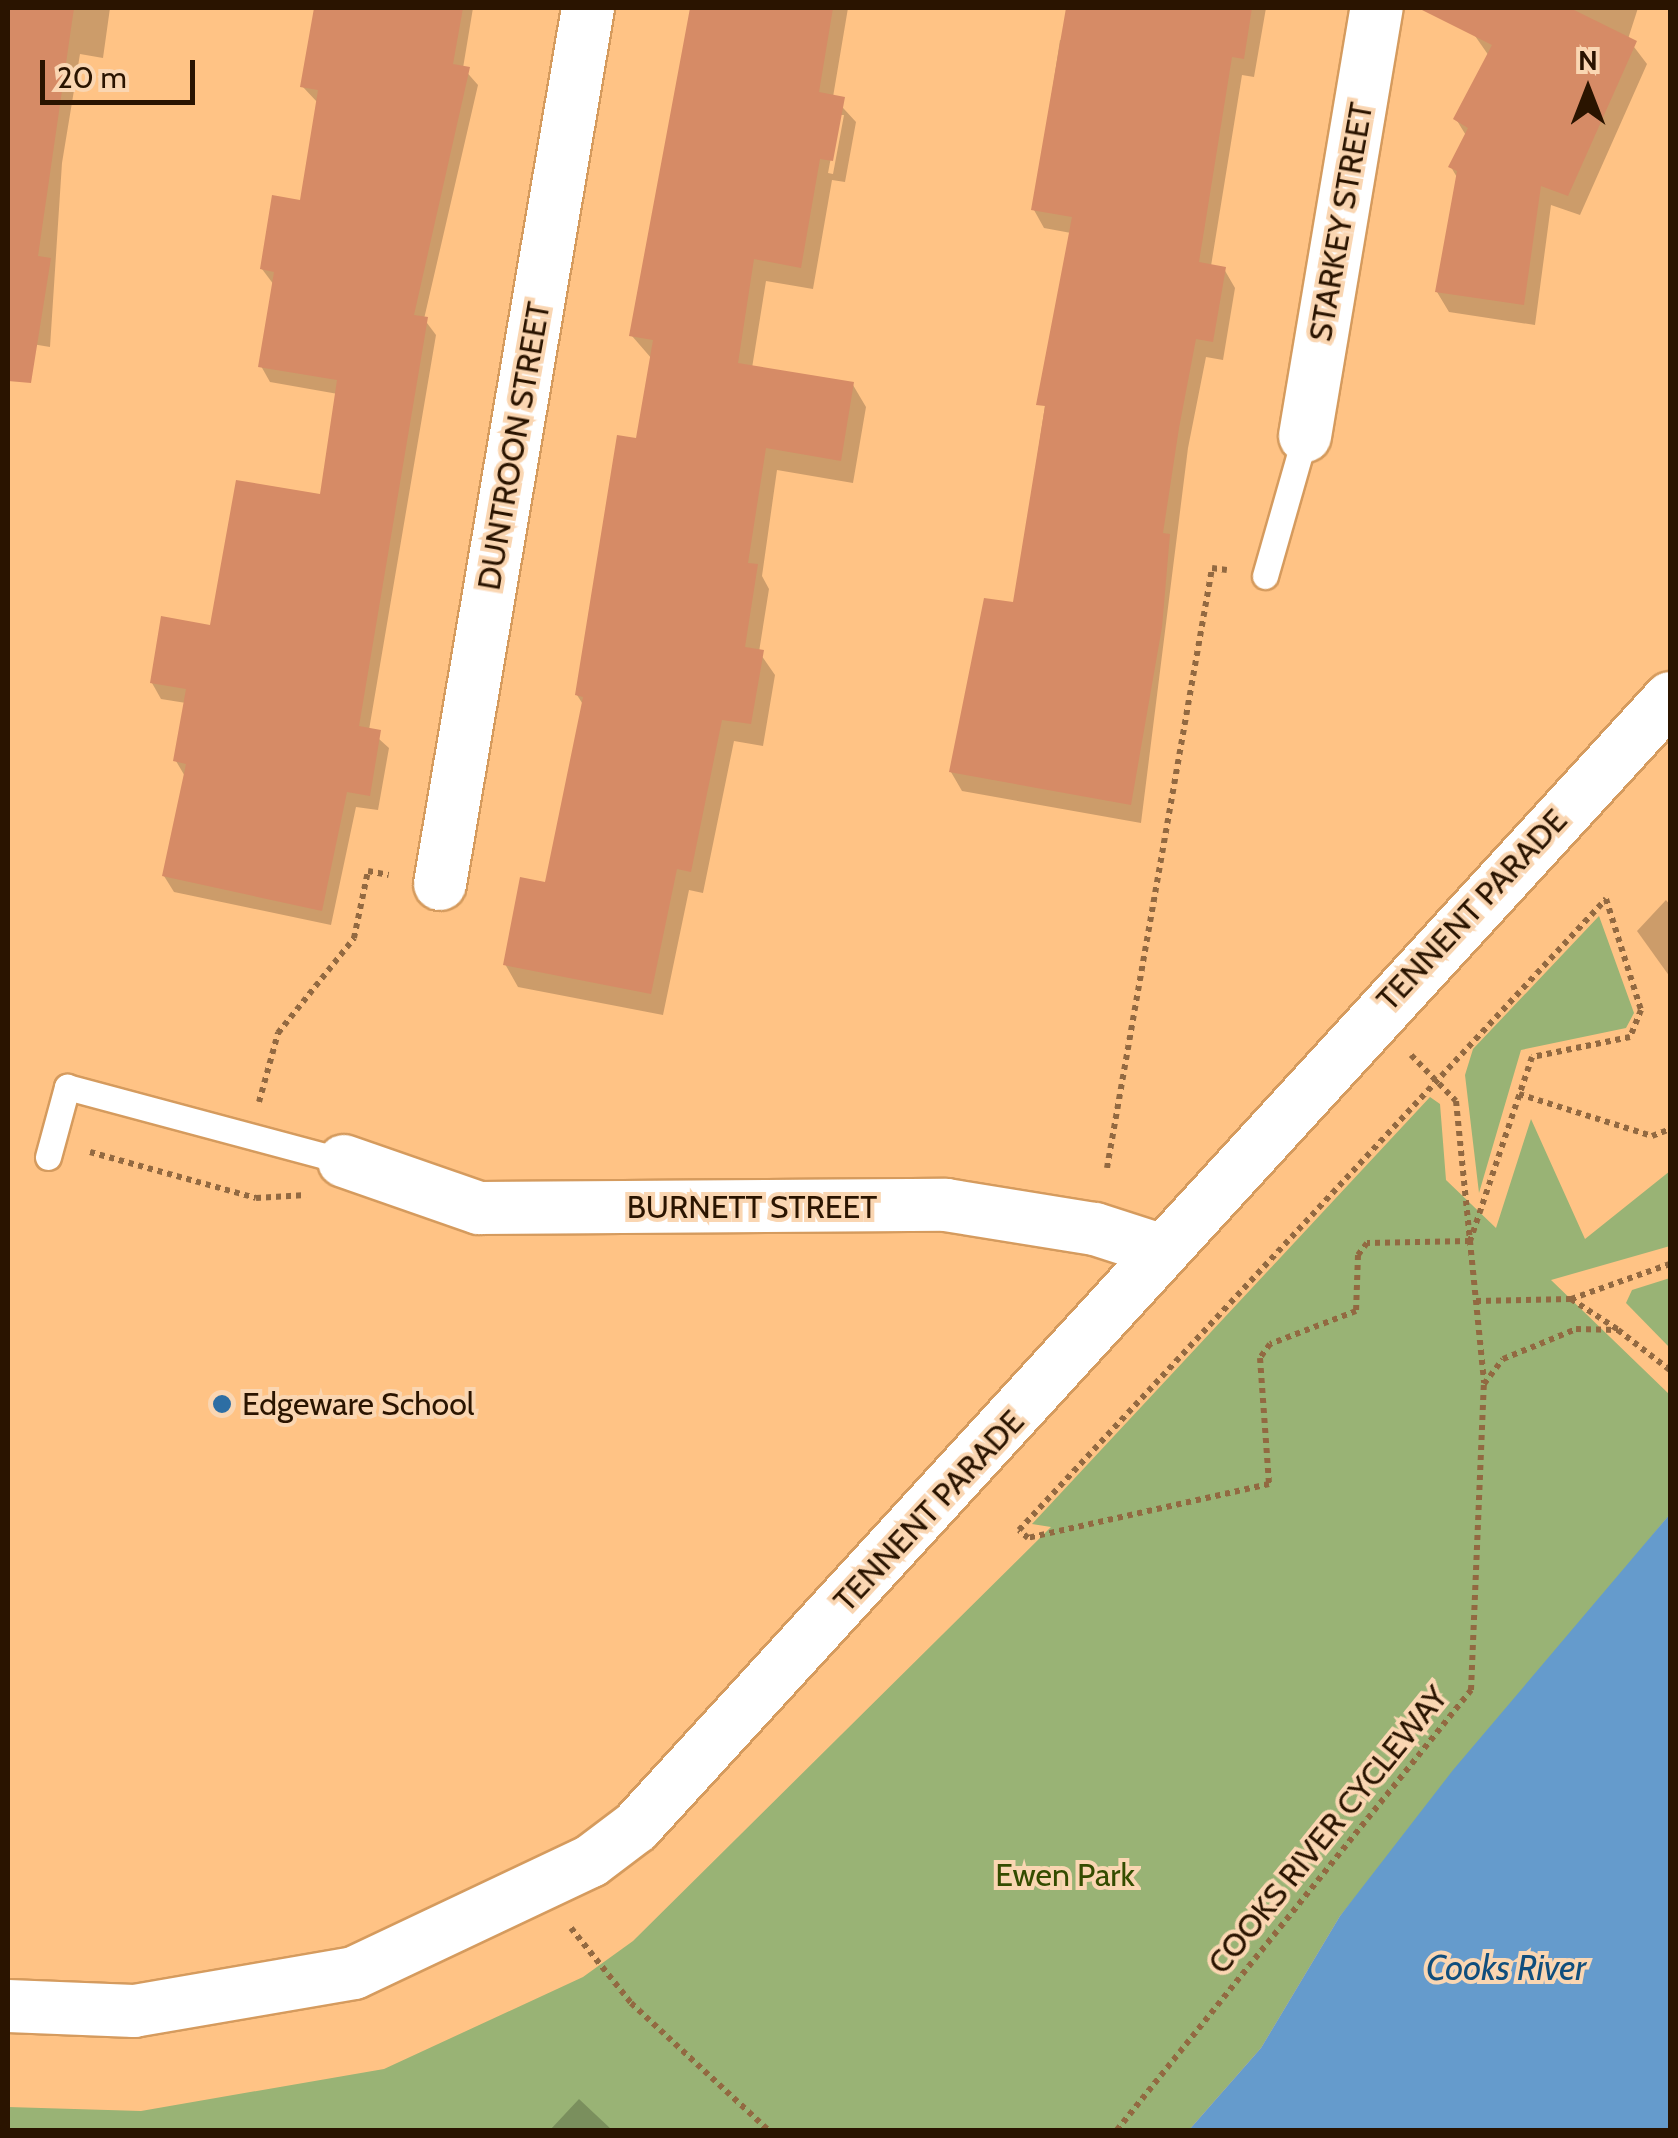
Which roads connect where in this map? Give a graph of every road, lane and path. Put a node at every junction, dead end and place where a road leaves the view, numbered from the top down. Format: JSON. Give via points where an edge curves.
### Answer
{"nodes":[{"id":1,"x":588,"y":8,"type":"edge"},
{"id":2,"x":1377,"y":8,"type":"edge"},
{"id":3,"x":1305,"y":436,"type":"joint"},
{"id":4,"x":1265,"y":576,"type":"joint"},
{"id":5,"x":1670,"y":698,"type":"edge"},
{"id":6,"x":440,"y":884,"type":"joint"},
{"id":7,"x":1374,"y":1015,"type":"junction"},
{"id":8,"x":1433,"y":1078,"type":"junction"},
{"id":9,"x":1519,"y":1094,"type":"junction"},
{"id":10,"x":1670,"y":1130,"type":"edge"},
{"id":11,"x":250,"y":1136,"type":"junction"},
{"id":12,"x":50,"y":1149,"type":"joint"},
{"id":13,"x":344,"y":1161,"type":"junction"},
{"id":14,"x":1107,"y":1168,"type":"dead end"},
{"id":15,"x":1470,"y":1242,"type":"junction"},
{"id":16,"x":1163,"y":1251,"type":"junction"},
{"id":17,"x":1670,"y":1264,"type":"edge"},
{"id":18,"x":1570,"y":1299,"type":"junction"},
{"id":19,"x":1476,"y":1301,"type":"junction"},
{"id":20,"x":1618,"y":1330,"type":"junction"},
{"id":21,"x":1670,"y":1370,"type":"edge"},
{"id":22,"x":1484,"y":1384,"type":"junction"},
{"id":23,"x":539,"y":1887,"type":"junction"},
{"id":24,"x":8,"y":2006,"type":"edge"},
{"id":25,"x":768,"y":2130,"type":"edge"},
{"id":26,"x":1117,"y":2130,"type":"edge"}],
"edges":[{"from":1,"to":6,"type":"street","name":"DUNTROON STREET"},
{"from":2,"to":3,"type":"street","name":"STARKEY STREET"},
{"from":3,"to":4,"type":"lane"},
{"from":4,"to":14,"type":"path","via":[[1212,568]]},
{"from":5,"to":7,"type":"street","name":"TENNENT PARADE"},
{"from":6,"to":11,"type":"path","via":[[368,871],[354,938],[278,1033]]},
{"from":7,"to":8,"type":"path","name":"COOKS RIVER CYCLEWAY"},
{"from":7,"to":16,"type":"street","name":"TENNENT PARADE"},
{"from":8,"to":9,"type":"path","via":[[1606,900],[1641,1010],[1630,1036],[1532,1057]]},
{"from":8,"to":15,"type":"path","name":"COOKS RIVER CYCLEWAY","via":[[1456,1101]]},
{"from":8,"to":15,"type":"path","via":[[1020,1530],[1028,1538],[1269,1484],[1260,1358],[1270,1344],[1356,1311],[1358,1255],[1367,1243]]},
{"from":9,"to":10,"type":"path","via":[[1652,1136]]},
{"from":9,"to":15,"type":"path"},
{"from":11,"to":12,"type":"lane","via":[[67,1087]]},
{"from":11,"to":13,"type":"lane"},
{"from":12,"to":13,"type":"path","via":[[256,1198],[307,1195]]},
{"from":13,"to":16,"type":"street","name":"BURNETT STREET","via":[[479,1208],[946,1206],[1095,1228]]},
{"from":15,"to":19,"type":"path","name":"COOKS RIVER CYCLEWAY"},
{"from":16,"to":23,"type":"street","name":"TENNENT PARADE","via":[[636,1827]]},
{"from":17,"to":18,"type":"path"},
{"from":18,"to":19,"type":"path"},
{"from":18,"to":20,"type":"path"},
{"from":19,"to":22,"type":"path","name":"COOKS RIVER CYCLEWAY"},
{"from":20,"to":21,"type":"path"},
{"from":20,"to":22,"type":"path","via":[[1540,1338],[1503,1359]]},
{"from":22,"to":26,"type":"path","name":"COOKS RIVER CYCLEWAY","via":[[1470,1690]]},
{"from":23,"to":24,"type":"street","name":"TENNENT PARADE","via":[[328,1980],[134,2010]]},
{"from":23,"to":25,"type":"path","via":[[630,2003]]}]}
